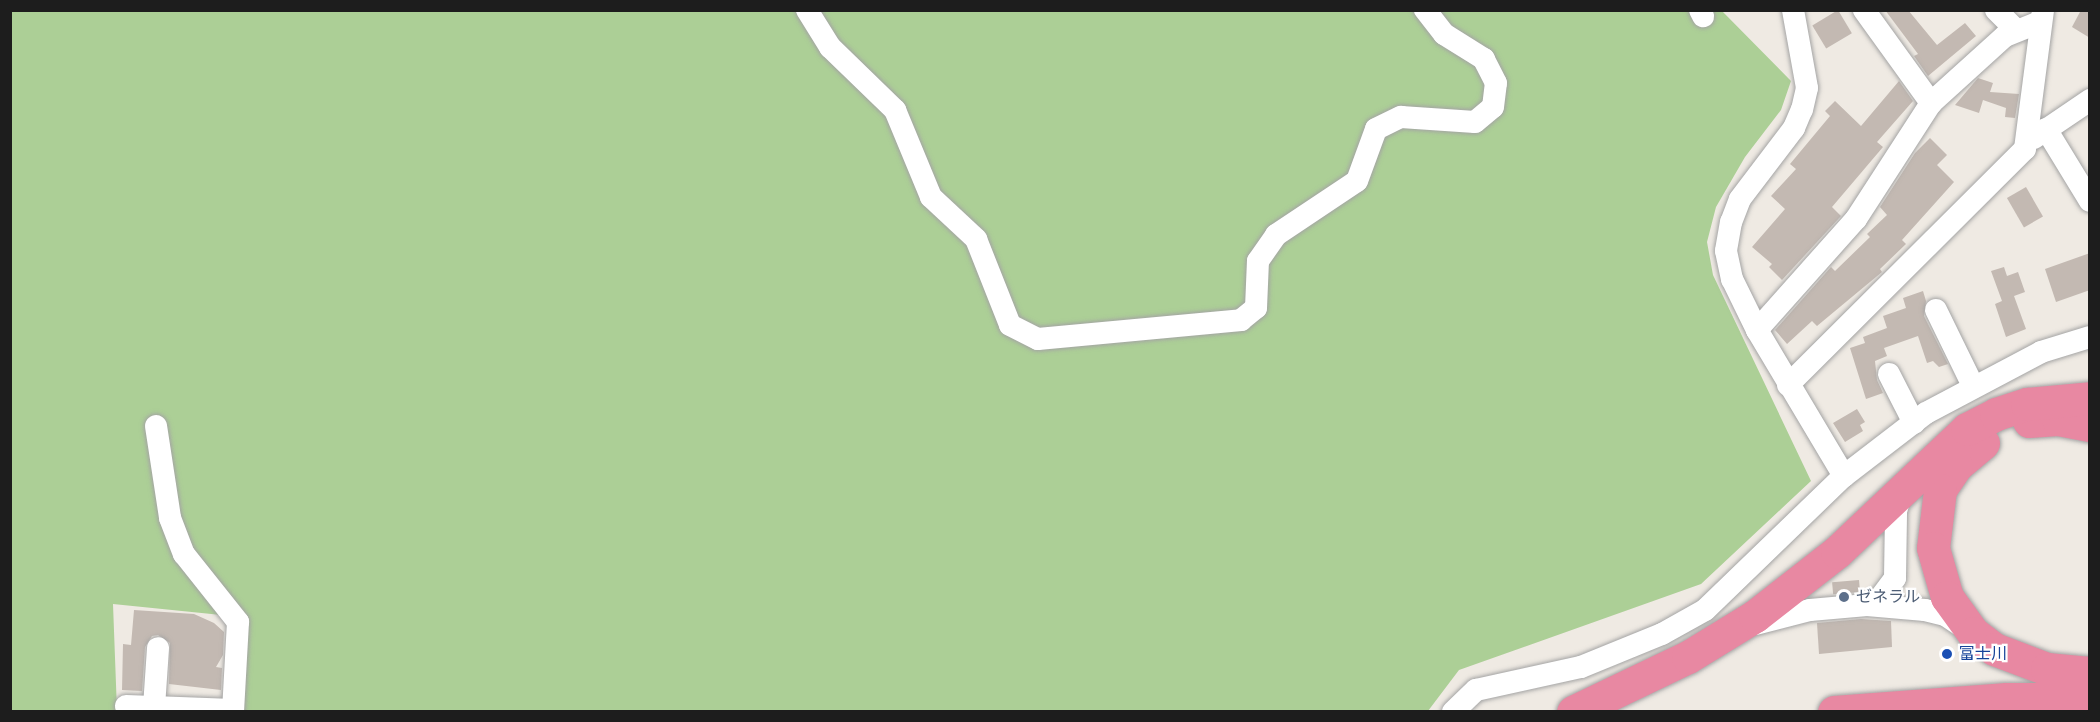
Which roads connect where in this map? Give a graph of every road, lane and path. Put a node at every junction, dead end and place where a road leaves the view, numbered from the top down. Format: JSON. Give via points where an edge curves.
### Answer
{"nodes":[{"id":1,"x":807,"y":10,"type":"edge"},
{"id":2,"x":1425,"y":10,"type":"edge"},
{"id":3,"x":1793,"y":10,"type":"edge"},
{"id":4,"x":1864,"y":10,"type":"edge"},
{"id":5,"x":1996,"y":10,"type":"edge"},
{"id":6,"x":2042,"y":16,"type":"edge"},
{"id":7,"x":2016,"y":30,"type":"junction"},
{"id":8,"x":2090,"y":100,"type":"edge"},
{"id":9,"x":1931,"y":103,"type":"junction"},
{"id":10,"x":2046,"y":129,"type":"junction"},
{"id":11,"x":2025,"y":143,"type":"junction"},
{"id":12,"x":2090,"y":201,"type":"edge"},
{"id":13,"x":1936,"y":310,"type":"dead end"},
{"id":14,"x":1757,"y":330,"type":"junction"},
{"id":15,"x":2090,"y":337,"type":"edge"},
{"id":16,"x":1889,"y":374,"type":"dead end"},
{"id":17,"x":1788,"y":385,"type":"junction"},
{"id":18,"x":1973,"y":386,"type":"junction"},
{"id":19,"x":2090,"y":398,"type":"edge"},
{"id":20,"x":1914,"y":423,"type":"junction"},
{"id":21,"x":2090,"y":425,"type":"edge"},
{"id":22,"x":156,"y":426,"type":"dead end"},
{"id":23,"x":1844,"y":476,"type":"junction"},
{"id":24,"x":1903,"y":488,"type":"junction"},
{"id":25,"x":1867,"y":605,"type":"junction"},
{"id":26,"x":1973,"y":633,"type":"junction"},
{"id":27,"x":1725,"y":634,"type":"junction"},
{"id":28,"x":158,"y":648,"type":"dead end"},
{"id":29,"x":2090,"y":673,"type":"edge"},
{"id":30,"x":2090,"y":699,"type":"edge"},
{"id":31,"x":126,"y":706,"type":"dead end"},
{"id":32,"x":154,"y":707,"type":"junction"},
{"id":33,"x":233,"y":711,"type":"edge"},
{"id":34,"x":1453,"y":711,"type":"edge"},
{"id":35,"x":1574,"y":711,"type":"edge"},
{"id":36,"x":1834,"y":711,"type":"edge"}],
"edges":[{"from":1,"to":2,"type":"street","via":[[830,47],[895,110],[931,197],[976,239],[1010,325],[1038,339],[1241,320],[1256,308],[1258,261],[1276,235],[1357,181],[1376,129],[1401,117],[1475,122],[1493,107],[1496,83],[1484,59],[1444,34]]},
{"from":3,"to":14,"type":"street","via":[[1807,88],[1802,109],[1794,128],[1740,200],[1726,250],[1732,279]]},
{"from":4,"to":9,"type":"street"},
{"from":5,"to":7,"type":"street"},
{"from":6,"to":7,"type":"street"},
{"from":6,"to":11,"type":"street"},
{"from":7,"to":9,"type":"street"},
{"from":8,"to":10,"type":"street"},
{"from":9,"to":14,"type":"street","via":[[1856,219]]},
{"from":10,"to":11,"type":"street"},
{"from":10,"to":12,"type":"street"},
{"from":11,"to":17,"type":"street","via":[[2016,160]]},
{"from":13,"to":18,"type":"street"},
{"from":14,"to":17,"type":"street"},
{"from":15,"to":18,"type":"street","via":[[2041,352]]},
{"from":16,"to":20,"type":"street"},
{"from":17,"to":23,"type":"street"},
{"from":18,"to":20,"type":"street"},
{"from":19,"to":24,"type":"highway","via":[[2027,404],[1996,414],[1966,429]]},
{"from":20,"to":23,"type":"street"},
{"from":21,"to":26,"type":"highway","via":[[2058,419],[2028,422],[1999,431],[1956,466],[1940,490],[1933,529],[1938,573],[1952,607]]},
{"from":22,"to":33,"type":"street","via":[[170,518],[184,554],[238,622]]},
{"from":23,"to":34,"type":"street","via":[[1705,610],[1662,634],[1581,667],[1476,690]]},
{"from":24,"to":25,"type":"street","via":[[1897,501],[1895,578],[1889,590]]},
{"from":24,"to":27,"type":"highway","via":[[1837,552]]},
{"from":25,"to":26,"type":"street","via":[[1935,613]]},
{"from":25,"to":27,"type":"street","via":[[1810,610]]},
{"from":26,"to":29,"type":"highway","via":[[2020,660],[2047,669]]},
{"from":27,"to":35,"type":"highway","via":[[1688,657]]},
{"from":28,"to":32,"type":"street"},
{"from":30,"to":36,"type":"highway","via":[[2007,699]]},
{"from":31,"to":32,"type":"street"},
{"from":32,"to":33,"type":"street"}]}
